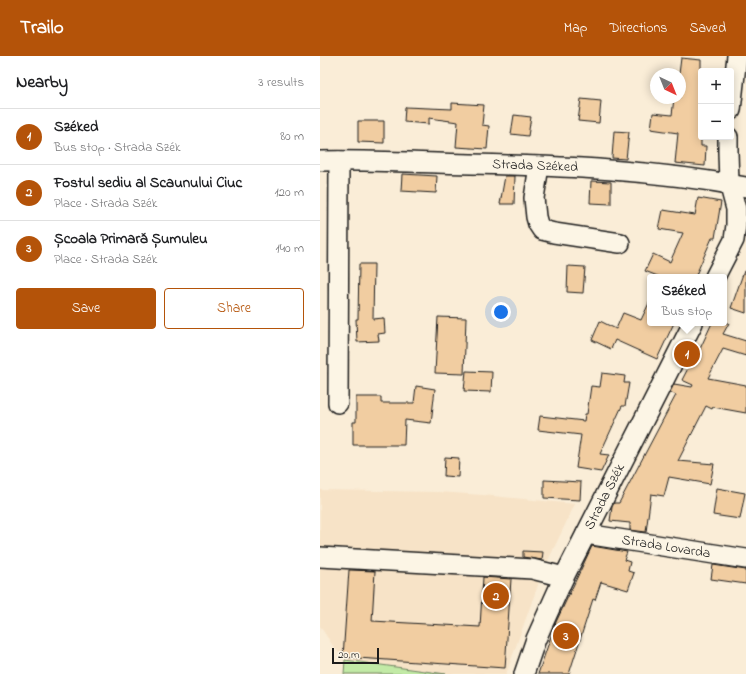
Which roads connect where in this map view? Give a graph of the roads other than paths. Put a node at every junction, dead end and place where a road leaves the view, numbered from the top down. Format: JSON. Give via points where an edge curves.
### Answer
{"nodes":[{"id":1,"x":737,"y":56,"type":"edge"},
{"id":2,"x":732,"y":104,"type":"edge"},
{"id":3,"x":728,"y":140,"type":"edge"},
{"id":4,"x":320,"y":161,"type":"edge"},
{"id":5,"x":339,"y":161,"type":"junction"},
{"id":6,"x":539,"y":166,"type":"junction"},
{"id":7,"x":738,"y":185,"type":"edge"},
{"id":8,"x":620,"y":243,"type":"dead end"},
{"id":9,"x":717,"y":274,"type":"edge"},
{"id":10,"x":691,"y":326,"type":"edge"},
{"id":11,"x":338,"y":402,"type":"dead end"},
{"id":12,"x":586,"y":534,"type":"junction"},
{"id":13,"x":320,"y":557,"type":"edge"},
{"id":14,"x":746,"y":559,"type":"edge"},
{"id":15,"x":564,"y":577,"type":"junction"},
{"id":16,"x":524,"y":674,"type":"edge"}],
"edges":[{"from":1,"to":2,"type":"street"},
{"from":3,"to":7,"type":"street","via":[[728,152]]},
{"from":4,"to":5,"type":"street","name":"Strada Széked"},
{"from":5,"to":6,"type":"street","name":"Strada Széked"},
{"from":5,"to":11,"type":"street"},
{"from":6,"to":7,"type":"street","name":"Strada Széked","via":[[645,172]]},
{"from":6,"to":8,"type":"street","via":[[534,198],[536,217],[542,230]]},
{"from":7,"to":9,"type":"street","via":[[734,240]]},
{"from":10,"to":12,"type":"street","name":"Strada Szék"},
{"from":12,"to":14,"type":"street","name":"Strada Lovarda"},
{"from":12,"to":15,"type":"street","name":"Strada Szék"},
{"from":13,"to":15,"type":"street","via":[[532,569]]},
{"from":15,"to":16,"type":"street","name":"Strada Szék","via":[[536,639]]}]}
